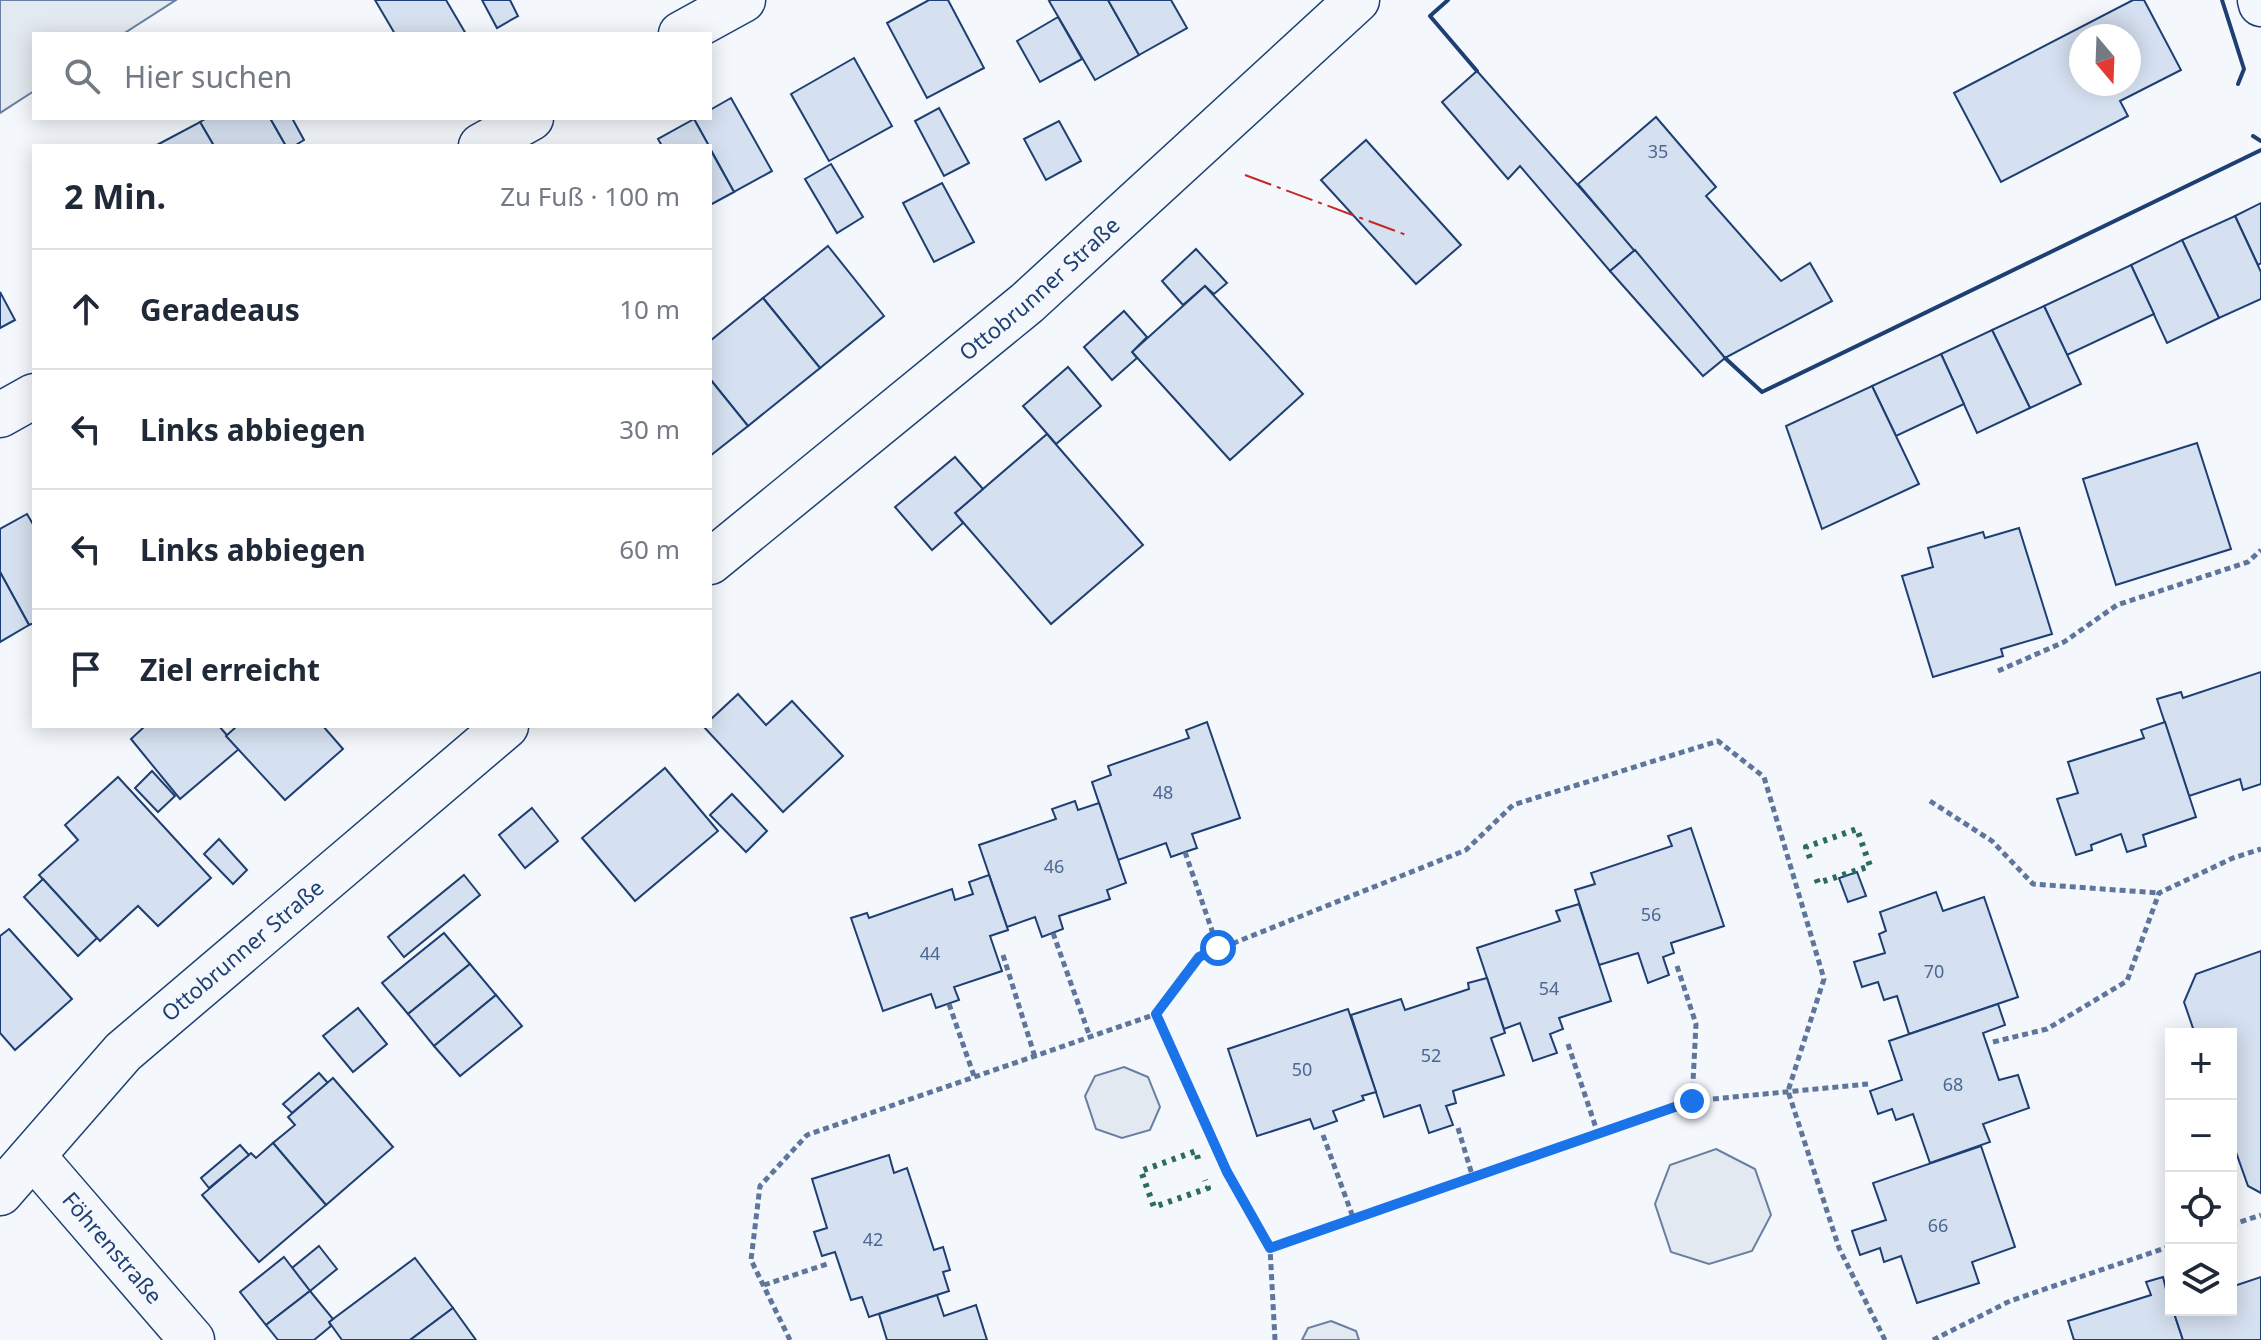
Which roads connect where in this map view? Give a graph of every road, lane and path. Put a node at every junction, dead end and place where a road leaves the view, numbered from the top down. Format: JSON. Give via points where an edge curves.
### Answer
{"nodes":[{"id":1,"x":743,"y":0,"type":"edge"},
{"id":2,"x":1357,"y":0,"type":"edge"},
{"id":3,"x":685,"y":32,"type":"edge"},
{"id":4,"x":527,"y":120,"type":"edge"},
{"id":5,"x":485,"y":144,"type":"edge"},
{"id":6,"x":32,"y":397,"type":"edge"},
{"id":7,"x":0,"y":415,"type":"edge"},
{"id":8,"x":2261,"y":550,"type":"edge"},
{"id":9,"x":712,"y":560,"type":"edge"},
{"id":10,"x":1998,"y":671,"type":"dead end"},
{"id":11,"x":504,"y":728,"type":"edge"},
{"id":12,"x":1930,"y":801,"type":"dead end"},
{"id":13,"x":2261,"y":849,"type":"edge"},
{"id":14,"x":1185,"y":852,"type":"dead end"},
{"id":15,"x":2159,"y":893,"type":"junction"},
{"id":16,"x":1053,"y":933,"type":"dead end"},
{"id":17,"x":1218,"y":948,"type":"junction"},
{"id":18,"x":1003,"y":955,"type":"dead end"},
{"id":19,"x":1677,"y":966,"type":"dead end"},
{"id":20,"x":949,"y":1004,"type":"dead end"},
{"id":21,"x":1156,"y":1014,"type":"junction"},
{"id":22,"x":1090,"y":1037,"type":"junction"},
{"id":23,"x":1993,"y":1042,"type":"dead end"},
{"id":24,"x":1568,"y":1044,"type":"dead end"},
{"id":25,"x":1035,"y":1057,"type":"junction"},
{"id":26,"x":974,"y":1076,"type":"junction"},
{"id":27,"x":1868,"y":1084,"type":"dead end"},
{"id":28,"x":1788,"y":1091,"type":"junction"},
{"id":29,"x":1692,"y":1101,"type":"junction"},
{"id":30,"x":1458,"y":1128,"type":"dead end"},
{"id":31,"x":1598,"y":1134,"type":"junction"},
{"id":32,"x":1323,"y":1135,"type":"dead end"},
{"id":33,"x":34,"y":1157,"type":"junction"},
{"id":34,"x":1473,"y":1178,"type":"junction"},
{"id":35,"x":0,"y":1193,"type":"edge"},
{"id":36,"x":2261,"y":1215,"type":"edge"},
{"id":37,"x":1354,"y":1220,"type":"junction"},
{"id":38,"x":2237,"y":1223,"type":"edge"},
{"id":39,"x":1270,"y":1248,"type":"junction"},
{"id":40,"x":2165,"y":1248,"type":"edge"},
{"id":41,"x":830,"y":1263,"type":"dead end"},
{"id":42,"x":764,"y":1285,"type":"junction"},
{"id":43,"x":192,"y":1340,"type":"edge"},
{"id":44,"x":790,"y":1340,"type":"edge"},
{"id":45,"x":1275,"y":1340,"type":"edge"},
{"id":46,"x":1885,"y":1340,"type":"edge"},
{"id":47,"x":1933,"y":1340,"type":"edge"}],
"edges":[{"from":1,"to":3,"type":"main road"},
{"from":2,"to":9,"type":"main road","name":"Ottobrunner Straße","via":[[1027,303]]},
{"from":4,"to":5,"type":"main road"},
{"from":6,"to":7,"type":"main road"},
{"from":8,"to":10,"type":"path","via":[[2248,562],[2117,605],[2064,642]]},
{"from":11,"to":33,"type":"main road","name":"Ottobrunner Straße","via":[[123,1052]]},
{"from":12,"to":15,"type":"path","via":[[1992,841],[2033,884]]},
{"from":13,"to":15,"type":"path"},
{"from":14,"to":17,"type":"path"},
{"from":15,"to":23,"type":"path","via":[[2127,981],[2047,1029]]},
{"from":16,"to":22,"type":"path"},
{"from":17,"to":21,"type":"path","via":[[1199,957]]},
{"from":17,"to":28,"type":"path","via":[[1466,850],[1513,805],[1718,741],[1764,777],[1824,979]]},
{"from":18,"to":25,"type":"path"},
{"from":19,"to":29,"type":"path","via":[[1696,1024]]},
{"from":20,"to":26,"type":"path"},
{"from":21,"to":22,"type":"path"},
{"from":21,"to":39,"type":"path","via":[[1227,1172]]},
{"from":22,"to":25,"type":"path"},
{"from":24,"to":31,"type":"path"},
{"from":25,"to":26,"type":"path"},
{"from":26,"to":42,"type":"path","via":[[807,1135],[760,1186],[751,1260]]},
{"from":27,"to":28,"type":"path"},
{"from":28,"to":29,"type":"path"},
{"from":28,"to":46,"type":"path","via":[[1839,1248]]},
{"from":29,"to":31,"type":"path"},
{"from":30,"to":34,"type":"path"},
{"from":31,"to":34,"type":"path"},
{"from":32,"to":37,"type":"path"},
{"from":33,"to":35,"type":"main road","name":"Ottobrunner Straße"},
{"from":33,"to":43,"type":"main road","name":"Föhrenstraße"},
{"from":34,"to":37,"type":"path"},
{"from":36,"to":38,"type":"path"},
{"from":37,"to":39,"type":"path"},
{"from":39,"to":45,"type":"path"},
{"from":40,"to":47,"type":"path","via":[[2010,1301]]},
{"from":41,"to":42,"type":"path"},
{"from":42,"to":44,"type":"path"}]}
